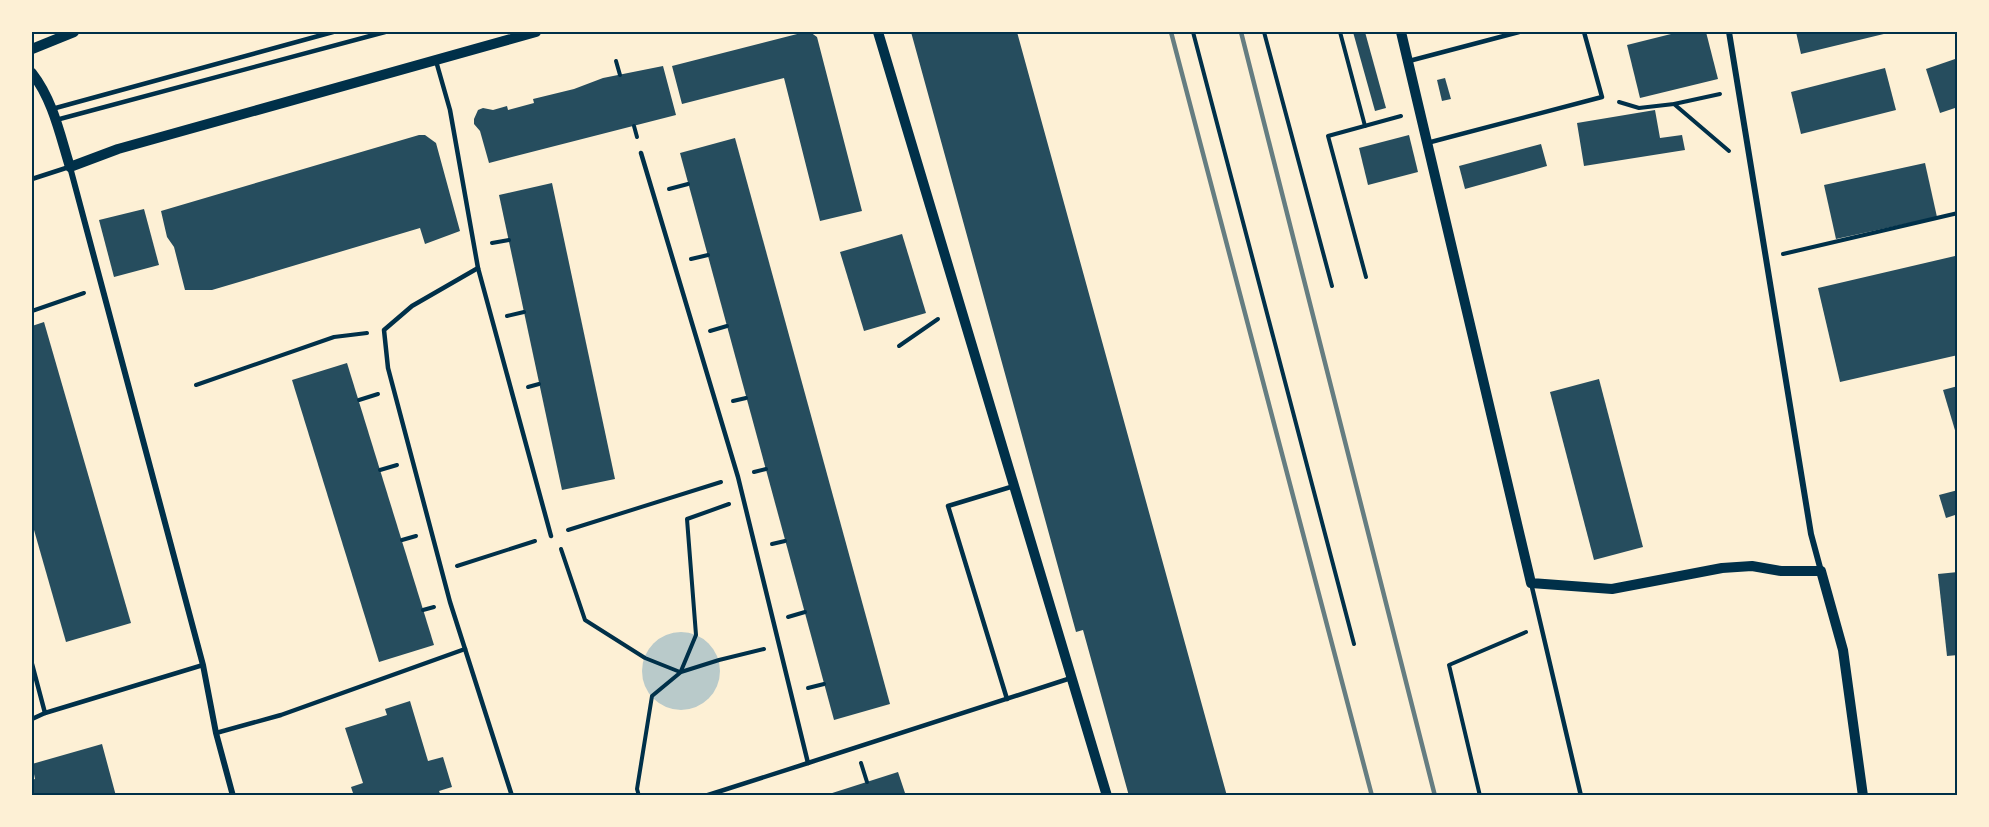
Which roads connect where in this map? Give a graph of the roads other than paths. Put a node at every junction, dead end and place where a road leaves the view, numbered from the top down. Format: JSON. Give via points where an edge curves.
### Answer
{"nodes":[{"id":1,"x":74,"y":32,"type":"edge"},
{"id":2,"x":333,"y":32,"type":"edge"},
{"id":3,"x":385,"y":32,"type":"edge"},
{"id":4,"x":536,"y":32,"type":"edge"},
{"id":5,"x":878,"y":32,"type":"edge"},
{"id":6,"x":1401,"y":32,"type":"edge"},
{"id":7,"x":1520,"y":32,"type":"edge"},
{"id":8,"x":1584,"y":32,"type":"edge"},
{"id":9,"x":1729,"y":32,"type":"edge"},
{"id":10,"x":32,"y":49,"type":"edge"},
{"id":11,"x":436,"y":61,"type":"junction"},
{"id":12,"x":1408,"y":61,"type":"junction"},
{"id":13,"x":32,"y":73,"type":"edge"},
{"id":14,"x":51,"y":109,"type":"junction"},
{"id":15,"x":56,"y":120,"type":"junction"},
{"id":16,"x":1427,"y":143,"type":"junction"},
{"id":17,"x":641,"y":153,"type":"dead end"},
{"id":18,"x":70,"y":167,"type":"junction"},
{"id":19,"x":32,"y":179,"type":"edge"},
{"id":20,"x":478,"y":268,"type":"junction"},
{"id":21,"x":1014,"y":486,"type":"junction"},
{"id":22,"x":554,"y":535,"type":"road end"},
{"id":23,"x":1821,"y":571,"type":"junction"},
{"id":24,"x":1531,"y":583,"type":"junction"},
{"id":25,"x":465,"y":649,"type":"junction"},
{"id":26,"x":32,"y":664,"type":"edge"},
{"id":27,"x":202,"y":665,"type":"junction"},
{"id":28,"x":1072,"y":678,"type":"junction"},
{"id":29,"x":1006,"y":699,"type":"junction"},
{"id":30,"x":45,"y":712,"type":"junction"},
{"id":31,"x":32,"y":719,"type":"edge"},
{"id":32,"x":216,"y":733,"type":"junction"},
{"id":33,"x":808,"y":763,"type":"junction"},
{"id":34,"x":233,"y":795,"type":"edge"},
{"id":35,"x":512,"y":795,"type":"edge"},
{"id":36,"x":705,"y":795,"type":"edge"},
{"id":37,"x":1107,"y":795,"type":"edge"},
{"id":38,"x":1581,"y":795,"type":"edge"},
{"id":39,"x":1863,"y":795,"type":"edge"}],
"edges":[{"from":1,"to":10,"type":"street"},
{"from":2,"to":14,"type":"lane"},
{"from":3,"to":15,"type":"lane"},
{"from":4,"to":11,"type":"street"},
{"from":5,"to":21,"type":"street"},
{"from":6,"to":12,"type":"street"},
{"from":7,"to":12,"type":"lane"},
{"from":8,"to":16,"type":"lane","via":[[1602,97]]},
{"from":9,"to":23,"type":"street","via":[[1811,534]]},
{"from":11,"to":18,"type":"street","via":[[118,149]]},
{"from":11,"to":20,"type":"lane","via":[[450,110]]},
{"from":12,"to":16,"type":"street"},
{"from":13,"to":14,"type":"street"},
{"from":14,"to":15,"type":"street"},
{"from":15,"to":18,"type":"street"},
{"from":16,"to":24,"type":"street"},
{"from":17,"to":33,"type":"lane","via":[[738,477]]},
{"from":18,"to":19,"type":"lane"},
{"from":18,"to":27,"type":"street"},
{"from":20,"to":22,"type":"lane"},
{"from":20,"to":25,"type":"lane","via":[[412,306],[384,330],[388,368]]},
{"from":21,"to":28,"type":"street"},
{"from":21,"to":29,"type":"lane","via":[[948,506]]},
{"from":23,"to":24,"type":"street","via":[[1722,568],[1612,590]]},
{"from":23,"to":39,"type":"street","via":[[1843,650]]},
{"from":24,"to":38,"type":"lane"},
{"from":25,"to":32,"type":"lane","via":[[281,715]]},
{"from":25,"to":35,"type":"lane"},
{"from":26,"to":30,"type":"lane"},
{"from":27,"to":30,"type":"lane"},
{"from":27,"to":32,"type":"street"},
{"from":28,"to":29,"type":"lane"},
{"from":28,"to":37,"type":"street"},
{"from":29,"to":33,"type":"lane"},
{"from":30,"to":31,"type":"lane"},
{"from":32,"to":34,"type":"street"},
{"from":33,"to":36,"type":"lane"}]}
